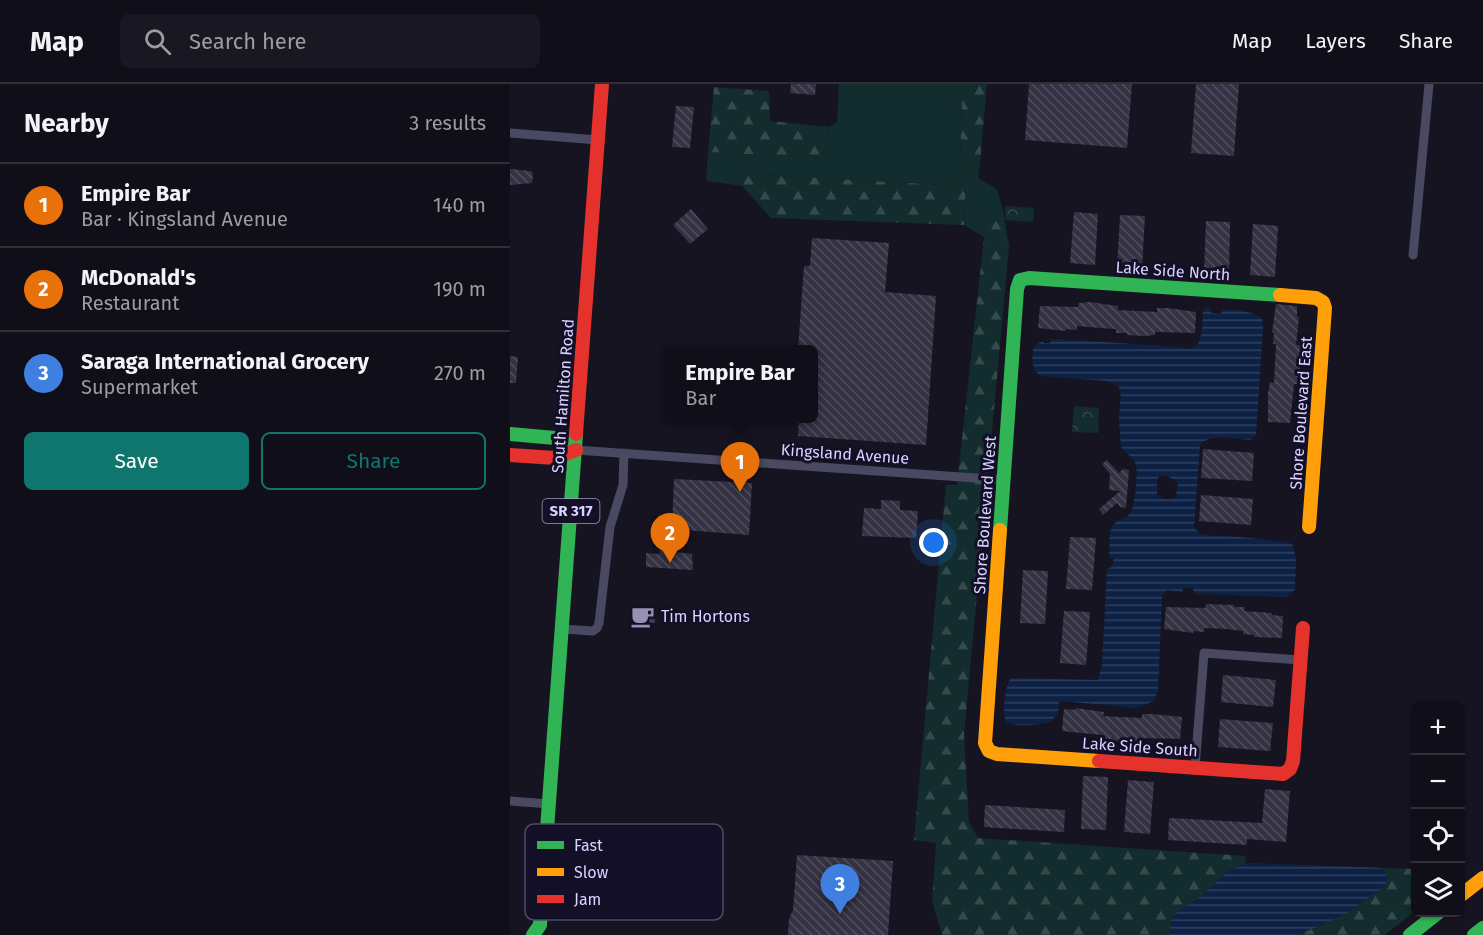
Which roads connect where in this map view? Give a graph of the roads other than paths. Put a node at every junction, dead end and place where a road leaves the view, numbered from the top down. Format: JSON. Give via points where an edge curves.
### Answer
{"nodes":[{"id":1,"x":602,"y":84,"type":"edge"},
{"id":2,"x":1429,"y":84,"type":"edge"},
{"id":3,"x":510,"y":133,"type":"edge"},
{"id":4,"x":598,"y":140,"type":"junction"},
{"id":5,"x":1413,"y":255,"type":"dead end"},
{"id":6,"x":1020,"y":280,"type":"joint"},
{"id":7,"x":1323,"y":302,"type":"joint"},
{"id":8,"x":510,"y":434,"type":"edge"},
{"id":9,"x":576,"y":450,"type":"junction"},
{"id":10,"x":624,"y":453,"type":"junction"},
{"id":11,"x":510,"y":455,"type":"edge"},
{"id":12,"x":1004,"y":480,"type":"junction"},
{"id":13,"x":1309,"y":527,"type":"dead end"},
{"id":14,"x":1303,"y":628,"type":"dead end"},
{"id":15,"x":562,"y":629,"type":"junction"},
{"id":16,"x":1300,"y":660,"type":"junction"},
{"id":17,"x":989,"y":751,"type":"joint"},
{"id":18,"x":1195,"y":768,"type":"junction"},
{"id":19,"x":510,"y":801,"type":"edge"},
{"id":20,"x":550,"y":804,"type":"junction"},
{"id":21,"x":548,"y":824,"type":"edge"},
{"id":22,"x":1483,"y":878,"type":"edge"},
{"id":23,"x":1465,"y":893,"type":"edge"},
{"id":24,"x":1433,"y":917,"type":"edge"},
{"id":25,"x":1483,"y":928,"type":"edge"},
{"id":26,"x":1410,"y":935,"type":"edge"},
{"id":27,"x":1474,"y":935,"type":"edge"}],
"edges":[{"from":1,"to":4,"type":"main road","name":"South Hamilton Road","number":"SR 317"},
{"from":2,"to":5,"type":"street"},
{"from":3,"to":4,"type":"street"},
{"from":4,"to":9,"type":"main road","name":"South Hamilton Road","number":"SR 317"},
{"from":6,"to":7,"type":"main road","name":"Lake Side North","via":[[1316,298]]},
{"from":6,"to":12,"type":"main road","name":"Shore Boulevard West"},
{"from":7,"to":13,"type":"main road","name":"Shore Boulevard East"},
{"from":8,"to":9,"type":"main road","via":[[555,438]]},
{"from":9,"to":10,"type":"street","name":"Kingsland Avenue"},
{"from":9,"to":11,"type":"main road","via":[[555,458]]},
{"from":9,"to":15,"type":"main road","name":"South Hamilton Road","number":"SR 317"},
{"from":10,"to":12,"type":"street","name":"Kingsland Avenue"},
{"from":10,"to":15,"type":"street","via":[[623,485],[610,527],[599,623],[593,631]]},
{"from":12,"to":17,"type":"main road","name":"Shore Boulevard West","via":[[985,743]]},
{"from":14,"to":16,"type":"main road"},
{"from":15,"to":20,"type":"main road","name":"South Hamilton Road","number":"SR 317"},
{"from":16,"to":18,"type":"main road","name":"Lake Side South","via":[[1293,761],[1288,771],[1283,774]]},
{"from":16,"to":18,"type":"street","via":[[1204,653]]},
{"from":17,"to":18,"type":"main road","name":"Lake Side South"},
{"from":19,"to":20,"type":"street"},
{"from":20,"to":21,"type":"main road","name":"South Hamilton Road","number":"SR 317"},
{"from":22,"to":23,"type":"main road"},
{"from":24,"to":26,"type":"main road"},
{"from":25,"to":27,"type":"main road"}]}
